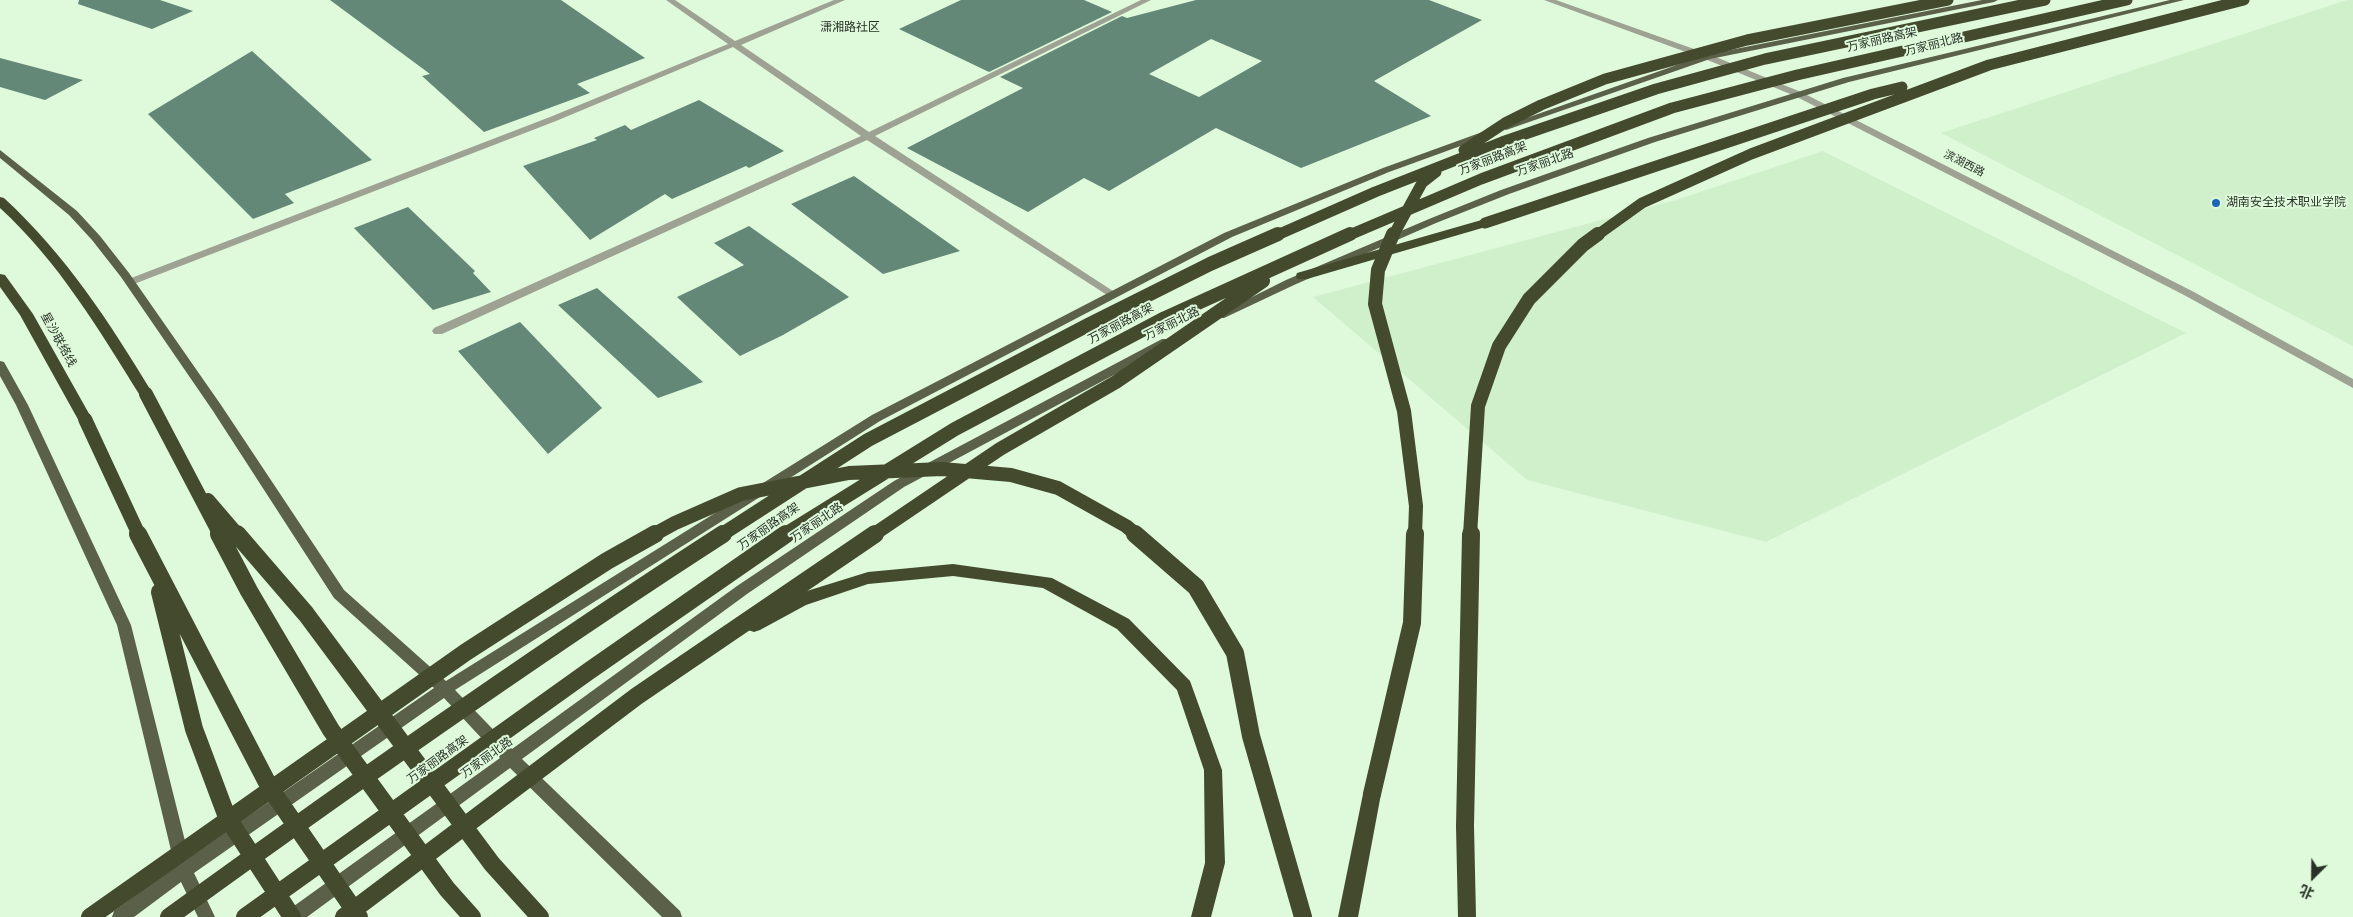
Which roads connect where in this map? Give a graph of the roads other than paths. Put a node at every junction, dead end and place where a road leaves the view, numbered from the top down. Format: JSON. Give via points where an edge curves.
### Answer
{"nodes":[{"id":1,"x":670,"y":0,"type":"edge"},
{"id":2,"x":841,"y":0,"type":"edge"},
{"id":3,"x":1147,"y":0,"type":"edge"},
{"id":4,"x":1548,"y":0,"type":"edge"},
{"id":5,"x":1948,"y":0,"type":"edge"},
{"id":6,"x":1994,"y":0,"type":"edge"},
{"id":7,"x":2045,"y":0,"type":"edge"},
{"id":8,"x":2127,"y":0,"type":"edge"},
{"id":9,"x":2180,"y":0,"type":"edge"},
{"id":10,"x":2244,"y":0,"type":"edge"},
{"id":11,"x":736,"y":45,"type":"junction"},
{"id":12,"x":1708,"y":57,"type":"junction"},
{"id":13,"x":1989,"y":66,"type":"junction"},
{"id":14,"x":1798,"y":94,"type":"junction"},
{"id":15,"x":868,"y":136,"type":"junction"},
{"id":16,"x":0,"y":153,"type":"edge"},
{"id":17,"x":0,"y":202,"type":"edge"},
{"id":18,"x":1299,"y":256,"type":"junction"},
{"id":19,"x":1302,"y":276,"type":"junction"},
{"id":20,"x":0,"y":278,"type":"edge"},
{"id":21,"x":130,"y":282,"type":"junction"},
{"id":22,"x":1111,"y":293,"type":"dead end"},
{"id":23,"x":438,"y":331,"type":"dead end"},
{"id":24,"x":0,"y":365,"type":"edge"},
{"id":25,"x":2353,"y":384,"type":"edge"},
{"id":26,"x":192,"y":481,"type":"junction"},
{"id":27,"x":154,"y":566,"type":"junction"},
{"id":28,"x":700,"y":654,"type":"junction"},
{"id":29,"x":445,"y":690,"type":"junction"},
{"id":30,"x":510,"y":758,"type":"junction"},
{"id":31,"x":184,"y":870,"type":"junction"},
{"id":32,"x":90,"y":917,"type":"edge"},
{"id":33,"x":120,"y":917,"type":"edge"},
{"id":34,"x":170,"y":917,"type":"edge"},
{"id":35,"x":207,"y":917,"type":"edge"},
{"id":36,"x":245,"y":917,"type":"edge"},
{"id":37,"x":292,"y":917,"type":"edge"},
{"id":38,"x":344,"y":917,"type":"edge"},
{"id":39,"x":358,"y":917,"type":"edge"},
{"id":40,"x":472,"y":917,"type":"edge"},
{"id":41,"x":540,"y":917,"type":"edge"},
{"id":42,"x":674,"y":917,"type":"edge"},
{"id":43,"x":1201,"y":917,"type":"edge"},
{"id":44,"x":1303,"y":917,"type":"edge"},
{"id":45,"x":1348,"y":917,"type":"edge"},
{"id":46,"x":1467,"y":917,"type":"edge"}],
"edges":[{"from":1,"to":11,"type":"street"},
{"from":2,"to":11,"type":"street"},
{"from":3,"to":15,"type":"street"},
{"from":4,"to":12,"type":"street","name":"滨湖西路"},
{"from":5,"to":45,"type":"highway","bridge":true,"via":[[1747,40],[1605,79],[1505,123],[1422,183],[1396,225],[1378,270],[1375,304],[1404,411],[1416,506],[1412,623],[1372,794]]},
{"from":6,"to":12,"type":"main road"},
{"from":7,"to":34,"type":"highway","name":"万家丽路高架","bridge":true,"via":[[1766,59],[1656,89],[1493,146],[1375,192],[1210,264],[868,440],[593,618],[328,801]]},
{"from":8,"to":18,"type":"highway","name":"万家丽路高架","bridge":true,"via":[[1796,75],[1672,108],[1481,179]]},
{"from":9,"to":14,"type":"main road","name":"万家丽北路"},
{"from":10,"to":13,"type":"highway","bridge":true},
{"from":11,"to":15,"type":"street"},
{"from":11,"to":21,"type":"street"},
{"from":12,"to":14,"type":"street","name":"滨湖西路"},
{"from":12,"to":29,"type":"main road","via":[[1386,170],[1228,235],[876,418]]},
{"from":13,"to":19,"type":"highway","bridge":true,"via":[[1873,94],[1485,222]]},
{"from":13,"to":46,"type":"highway","bridge":true,"via":[[1750,154],[1642,203],[1583,245],[1528,299],[1499,346],[1478,406],[1470,541],[1465,826]]},
{"from":14,"to":19,"type":"main road","name":"万家丽北路","via":[[1490,196]]},
{"from":14,"to":25,"type":"street","name":"滨湖西路","via":[[2188,293]]},
{"from":15,"to":22,"type":"street"},
{"from":15,"to":23,"type":"street"},
{"from":16,"to":21,"type":"main road","via":[[73,213]]},
{"from":17,"to":26,"type":"highway","bridge":true,"via":[[23,221],[61,264],[101,321],[146,394]]},
{"from":18,"to":28,"type":"highway","bridge":true,"via":[[1116,382],[1000,450]]},
{"from":18,"to":36,"type":"highway","name":"万家丽路高架","bridge":true,"via":[[1165,318],[955,428],[809,518]]},
{"from":19,"to":30,"type":"main road","name":"万家丽北路","via":[[1127,361],[899,484],[742,590]]},
{"from":20,"to":27,"type":"highway","name":"星沙联络线","bridge":true,"via":[[26,314],[85,418]]},
{"from":21,"to":29,"type":"main road","via":[[339,594]]},
{"from":24,"to":31,"type":"main road","via":[[22,405],[124,625]]},
{"from":26,"to":40,"type":"highway","bridge":true,"via":[[249,591],[330,730],[447,889]]},
{"from":26,"to":41,"type":"highway","bridge":true,"via":[[306,614],[492,864]]},
{"from":27,"to":37,"type":"highway","bridge":true,"via":[[194,729],[227,817]]},
{"from":27,"to":39,"type":"highway","bridge":true,"via":[[270,788]]},
{"from":28,"to":38,"type":"highway","bridge":true,"via":[[637,696]]},
{"from":28,"to":43,"type":"highway","bridge":true,"via":[[800,600],[868,578],[953,570],[1046,582],[1123,624],[1184,686],[1213,770],[1215,864]]},
{"from":29,"to":30,"type":"main road"},
{"from":29,"to":31,"type":"main road"},
{"from":30,"to":37,"type":"main road","name":"万家丽北路"},
{"from":30,"to":42,"type":"main road"},
{"from":31,"to":33,"type":"main road"},
{"from":31,"to":35,"type":"main road"},
{"from":32,"to":44,"type":"highway","bridge":true,"via":[[466,652],[607,561],[675,522],[741,494],[850,473],[942,469],[1011,475],[1058,488],[1126,526],[1196,587],[1235,653],[1251,736]]}]}
